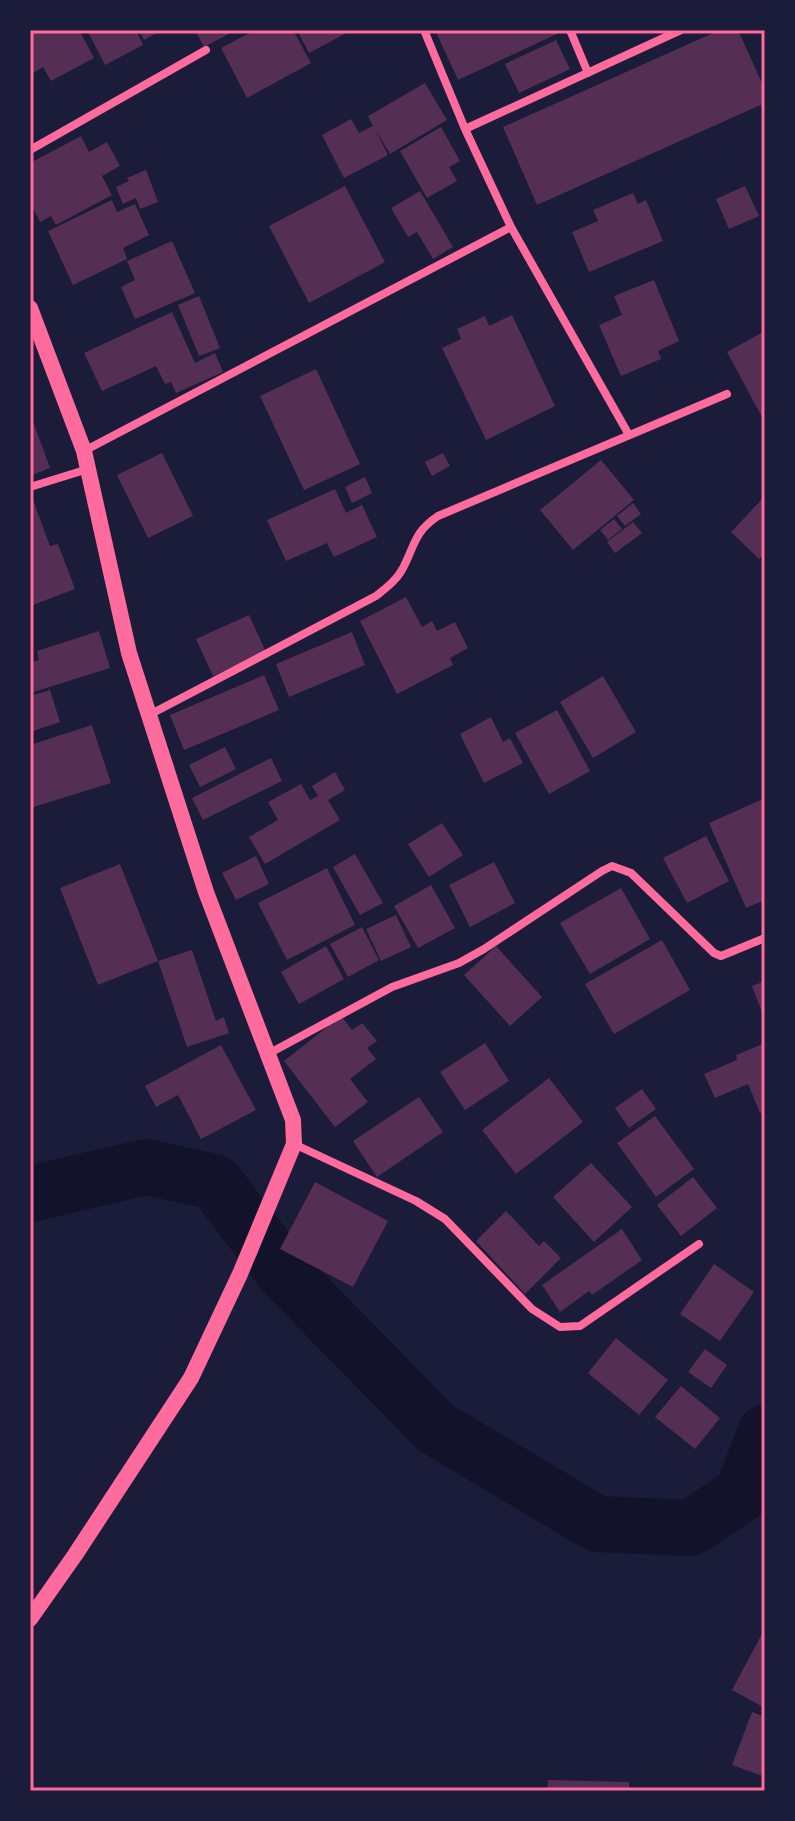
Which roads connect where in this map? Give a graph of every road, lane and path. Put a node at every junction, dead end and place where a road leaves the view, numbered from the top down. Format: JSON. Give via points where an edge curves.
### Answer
{"nodes":[{"id":1,"x":424,"y":30,"type":"edge"},
{"id":2,"x":570,"y":30,"type":"edge"},
{"id":3,"x":681,"y":30,"type":"edge"},
{"id":4,"x":206,"y":50,"type":"dead end"},
{"id":5,"x":588,"y":73,"type":"junction"},
{"id":6,"x":465,"y":129,"type":"junction"},
{"id":7,"x":30,"y":150,"type":"edge"},
{"id":8,"x":511,"y":227,"type":"junction"},
{"id":9,"x":30,"y":308,"type":"edge"},
{"id":10,"x":727,"y":394,"type":"dead end"},
{"id":11,"x":629,"y":435,"type":"junction"},
{"id":12,"x":84,"y":451,"type":"junction"},
{"id":13,"x":88,"y":469,"type":"junction"},
{"id":14,"x":30,"y":487,"type":"edge"},
{"id":15,"x":149,"y":715,"type":"junction"},
{"id":16,"x":765,"y":938,"type":"edge"},
{"id":17,"x":268,"y":1054,"type":"junction"},
{"id":18,"x":291,"y":1152,"type":"junction"},
{"id":19,"x":699,"y":1244,"type":"dead end"},
{"id":20,"x":30,"y":1619,"type":"edge"}],
"edges":[{"from":1,"to":6,"type":"street"},
{"from":2,"to":5,"type":"street"},
{"from":3,"to":5,"type":"street"},
{"from":4,"to":7,"type":"street"},
{"from":5,"to":6,"type":"street"},
{"from":6,"to":8,"type":"street"},
{"from":8,"to":11,"type":"street"},
{"from":8,"to":12,"type":"street"},
{"from":9,"to":12,"type":"main road"},
{"from":10,"to":11,"type":"street"},
{"from":11,"to":15,"type":"street","via":[[438,516],[418,533],[395,581],[376,596]]},
{"from":12,"to":13,"type":"main road"},
{"from":13,"to":14,"type":"street"},
{"from":13,"to":15,"type":"main road","via":[[129,653]]},
{"from":15,"to":17,"type":"main road","via":[[206,892]]},
{"from":16,"to":17,"type":"street","via":[[721,956],[714,953],[631,873],[612,866],[459,963],[392,987]]},
{"from":17,"to":18,"type":"main road","via":[[293,1120]]},
{"from":18,"to":19,"type":"street","via":[[416,1201],[445,1219],[532,1309],[560,1327],[580,1326]]},
{"from":18,"to":20,"type":"main road","via":[[191,1378]]}]}
